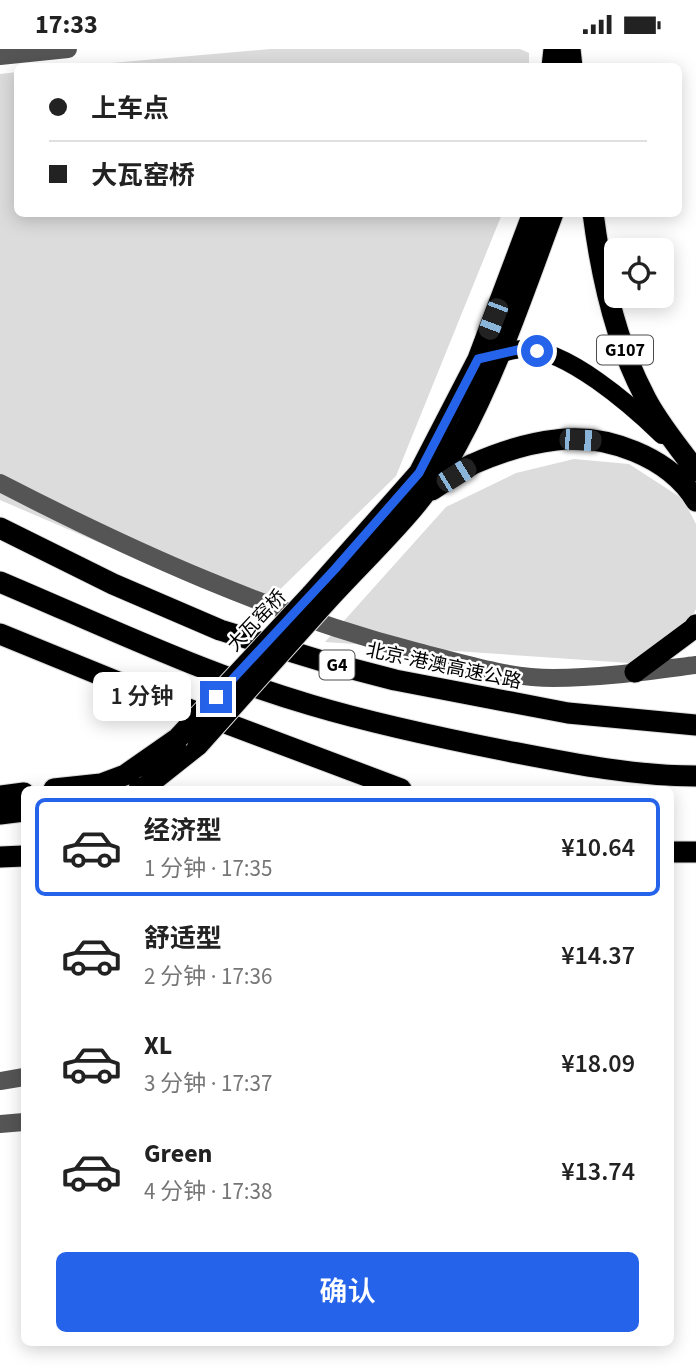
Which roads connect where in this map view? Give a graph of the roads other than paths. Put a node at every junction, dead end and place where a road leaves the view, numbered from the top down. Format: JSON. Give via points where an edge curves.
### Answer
{"nodes":[{"id":1,"x":68,"y":49,"type":"edge"},
{"id":2,"x":0,"y":56,"type":"edge"},
{"id":3,"x":531,"y":217,"type":"edge"},
{"id":4,"x":551,"y":217,"type":"edge"},
{"id":5,"x":594,"y":217,"type":"edge"},
{"id":6,"x":499,"y":354,"type":"junction"},
{"id":7,"x":478,"y":359,"type":"junction"},
{"id":8,"x":694,"y":466,"type":"edge"},
{"id":9,"x":0,"y":483,"type":"edge"},
{"id":10,"x":423,"y":495,"type":"junction"},
{"id":11,"x":696,"y":501,"type":"edge"},
{"id":12,"x":0,"y":528,"type":"edge"},
{"id":13,"x":0,"y":582,"type":"edge"},
{"id":14,"x":317,"y":600,"type":"junction"},
{"id":15,"x":696,"y":625,"type":"edge"},
{"id":16,"x":0,"y":636,"type":"edge"},
{"id":17,"x":696,"y":665,"type":"edge"},
{"id":18,"x":635,"y":673,"type":"junction"},
{"id":19,"x":696,"y":725,"type":"edge"},
{"id":20,"x":188,"y":741,"type":"junction"},
{"id":21,"x":696,"y":776,"type":"edge"},
{"id":22,"x":82,"y":786,"type":"edge"},
{"id":23,"x":146,"y":786,"type":"edge"},
{"id":24,"x":393,"y":786,"type":"edge"},
{"id":25,"x":21,"y":793,"type":"edge"},
{"id":26,"x":0,"y":796,"type":"edge"},
{"id":27,"x":21,"y":811,"type":"edge"},
{"id":28,"x":0,"y":814,"type":"edge"},
{"id":29,"x":674,"y":852,"type":"edge"},
{"id":30,"x":696,"y":852,"type":"edge"},
{"id":31,"x":21,"y":856,"type":"edge"},
{"id":32,"x":0,"y":857,"type":"edge"},
{"id":33,"x":21,"y":1078,"type":"edge"},
{"id":34,"x":0,"y":1081,"type":"edge"},
{"id":35,"x":21,"y":1122,"type":"edge"},
{"id":36,"x":0,"y":1124,"type":"edge"}],
"edges":[{"from":1,"to":2,"type":"street"},
{"from":3,"to":7,"type":"highway"},
{"from":4,"to":6,"type":"highway"},
{"from":5,"to":8,"type":"highway","number":"G107","via":[[617,330],[644,396]]},
{"from":6,"to":7,"type":"main road"},
{"from":6,"to":8,"type":"main road","via":[[522,349],[552,353],[631,405]]},
{"from":6,"to":10,"type":"highway","via":[[457,447]]},
{"from":7,"to":14,"type":"highway","via":[[419,473]]},
{"from":9,"to":18,"type":"street","via":[[154,558],[349,634],[509,673],[552,678]]},
{"from":10,"to":11,"type":"highway","via":[[473,464],[557,439],[602,442],[640,453],[668,469]]},
{"from":10,"to":14,"type":"highway"},
{"from":12,"to":19,"type":"highway","name":"北京-港澳高速公路","number":"G4","via":[[113,584],[219,629],[322,661],[568,713]]},
{"from":13,"to":21,"type":"highway","number":"G4","via":[[184,661],[309,705],[433,737],[555,761]]},
{"from":14,"to":20,"type":"highway","name":"大瓦窑桥","bridge":true},
{"from":15,"to":18,"type":"highway"},
{"from":16,"to":24,"type":"highway"},
{"from":17,"to":18,"type":"street"},
{"from":20,"to":22,"type":"highway","via":[[125,775]]},
{"from":20,"to":23,"type":"highway"},
{"from":25,"to":26,"type":"highway"},
{"from":27,"to":28,"type":"highway"},
{"from":29,"to":30,"type":"highway"},
{"from":31,"to":32,"type":"highway"},
{"from":33,"to":34,"type":"street"},
{"from":35,"to":36,"type":"street"}]}
